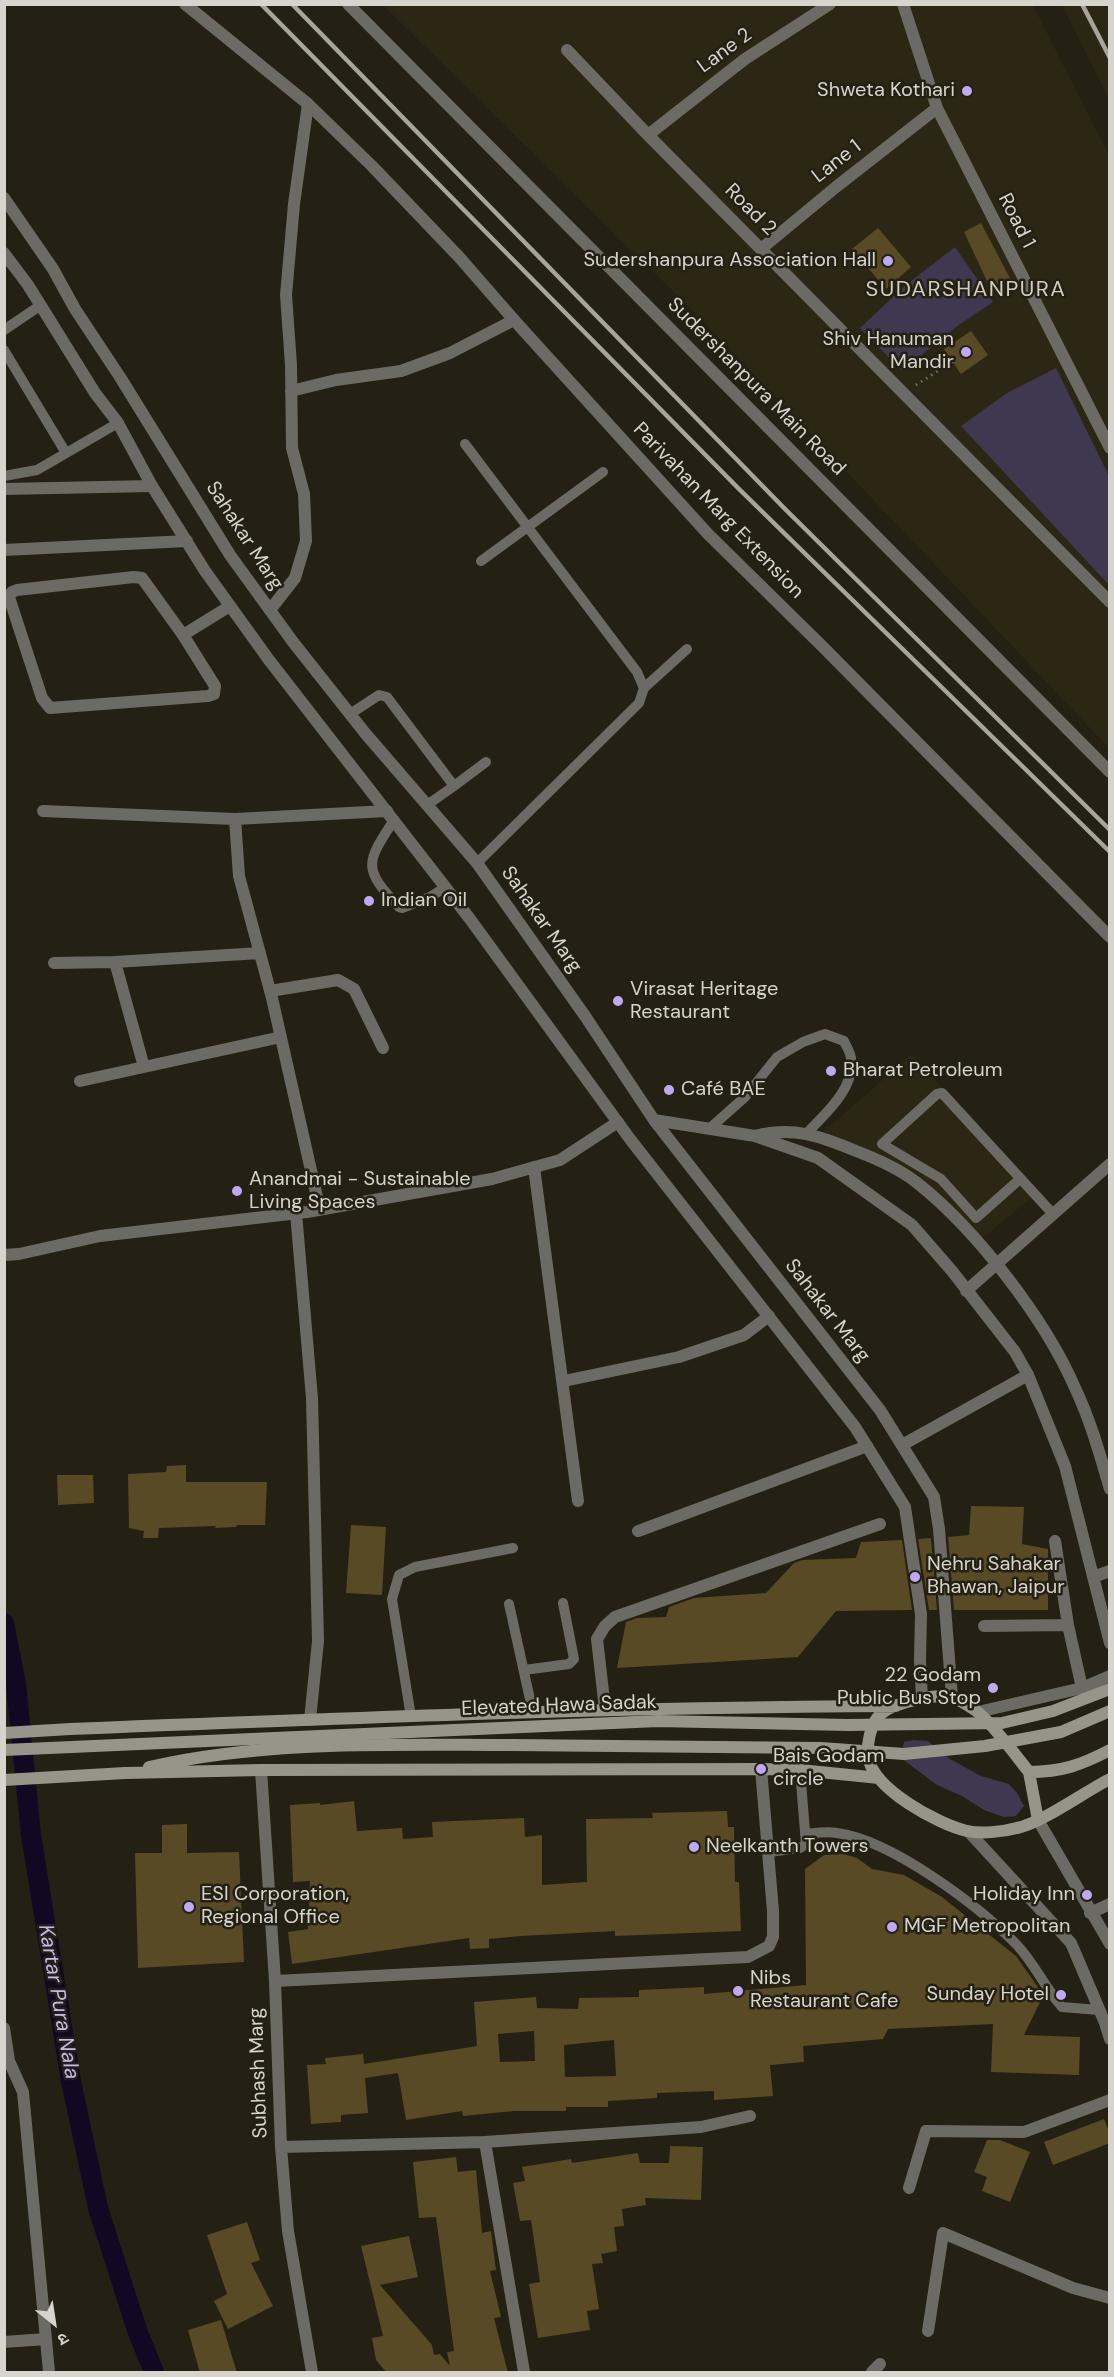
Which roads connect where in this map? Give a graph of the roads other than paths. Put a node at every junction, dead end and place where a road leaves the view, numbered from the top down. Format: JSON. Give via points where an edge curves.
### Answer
{"nodes":[{"id":1,"x":185,"y":4,"type":"edge"},
{"id":2,"x":348,"y":4,"type":"edge"},
{"id":3,"x":830,"y":4,"type":"edge"},
{"id":4,"x":903,"y":4,"type":"edge"},
{"id":5,"x":567,"y":50,"type":"dead end"},
{"id":6,"x":308,"y":104,"type":"junction"},
{"id":7,"x":938,"y":108,"type":"junction"},
{"id":8,"x":648,"y":135,"type":"junction"},
{"id":9,"x":4,"y":198,"type":"edge"},
{"id":10,"x":761,"y":249,"type":"junction"},
{"id":11,"x":4,"y":253,"type":"edge"},
{"id":12,"x":41,"y":305,"type":"junction"},
{"id":13,"x":514,"y":320,"type":"junction"},
{"id":14,"x":4,"y":330,"type":"edge"},
{"id":15,"x":4,"y":350,"type":"edge"},
{"id":16,"x":291,"y":391,"type":"junction"},
{"id":17,"x":118,"y":423,"type":"junction"},
{"id":18,"x":465,"y":444,"type":"dead end"},
{"id":19,"x":1110,"y":448,"type":"edge"},
{"id":20,"x":66,"y":453,"type":"junction"},
{"id":21,"x":603,"y":472,"type":"dead end"},
{"id":22,"x":4,"y":476,"type":"edge"},
{"id":23,"x":152,"y":486,"type":"junction"},
{"id":24,"x":4,"y":489,"type":"edge"},
{"id":25,"x":529,"y":527,"type":"junction"},
{"id":26,"x":187,"y":542,"type":"junction"},
{"id":27,"x":4,"y":550,"type":"edge"},
{"id":28,"x":481,"y":561,"type":"dead end"},
{"id":29,"x":1110,"y":602,"type":"edge"},
{"id":30,"x":230,"y":606,"type":"junction"},
{"id":31,"x":270,"y":610,"type":"junction"},
{"id":32,"x":183,"y":635,"type":"junction"},
{"id":33,"x":687,"y":649,"type":"dead end"},
{"id":34,"x":644,"y":688,"type":"junction"},
{"id":35,"x":350,"y":714,"type":"junction"},
{"id":36,"x":486,"y":762,"type":"dead end"},
{"id":37,"x":1110,"y":772,"type":"edge"},
{"id":38,"x":454,"y":786,"type":"junction"},
{"id":39,"x":427,"y":805,"type":"junction"},
{"id":40,"x":43,"y":811,"type":"dead end"},
{"id":41,"x":391,"y":816,"type":"junction"},
{"id":42,"x":235,"y":819,"type":"junction"},
{"id":43,"x":477,"y":863,"type":"junction"},
{"id":44,"x":446,"y":887,"type":"junction"},
{"id":45,"x":1110,"y":937,"type":"edge"},
{"id":46,"x":260,"y":952,"type":"junction"},
{"id":47,"x":54,"y":963,"type":"dead end"},
{"id":48,"x":115,"y":963,"type":"junction"},
{"id":49,"x":270,"y":991,"type":"junction"},
{"id":50,"x":281,"y":1037,"type":"junction"},
{"id":51,"x":383,"y":1048,"type":"dead end"},
{"id":52,"x":144,"y":1067,"type":"junction"},
{"id":53,"x":80,"y":1081,"type":"dead end"},
{"id":54,"x":654,"y":1120,"type":"junction"},
{"id":55,"x":618,"y":1122,"type":"junction"},
{"id":56,"x":709,"y":1129,"type":"junction"},
{"id":57,"x":808,"y":1132,"type":"junction"},
{"id":58,"x":755,"y":1136,"type":"junction"},
{"id":59,"x":1110,"y":1164,"type":"edge"},
{"id":60,"x":534,"y":1167,"type":"junction"},
{"id":61,"x":1020,"y":1179,"type":"junction"},
{"id":62,"x":320,"y":1210,"type":"junction"},
{"id":63,"x":296,"y":1213,"type":"junction"},
{"id":64,"x":1053,"y":1214,"type":"junction"},
{"id":65,"x":4,"y":1255,"type":"edge"},
{"id":66,"x":996,"y":1265,"type":"junction"},
{"id":67,"x":966,"y":1291,"type":"junction"},
{"id":68,"x":769,"y":1316,"type":"junction"},
{"id":69,"x":1028,"y":1376,"type":"junction"},
{"id":70,"x":564,"y":1381,"type":"junction"},
{"id":71,"x":902,"y":1445,"type":"junction"},
{"id":72,"x":867,"y":1446,"type":"junction"},
{"id":73,"x":1110,"y":1489,"type":"edge"},
{"id":74,"x":578,"y":1501,"type":"dead end"},
{"id":75,"x":880,"y":1524,"type":"dead end"},
{"id":76,"x":638,"y":1532,"type":"dead end"},
{"id":77,"x":1054,"y":1541,"type":"dead end"},
{"id":78,"x":513,"y":1548,"type":"dead end"},
{"id":79,"x":1110,"y":1571,"type":"edge"},
{"id":80,"x":1093,"y":1577,"type":"junction"},
{"id":81,"x":563,"y":1603,"type":"dead end"},
{"id":82,"x":509,"y":1604,"type":"dead end"},
{"id":83,"x":1068,"y":1625,"type":"junction"},
{"id":84,"x":984,"y":1626,"type":"dead end"},
{"id":85,"x":1110,"y":1643,"type":"edge"},
{"id":86,"x":524,"y":1670,"type":"junction"},
{"id":87,"x":1110,"y":1676,"type":"edge"},
{"id":88,"x":1082,"y":1688,"type":"junction"},
{"id":89,"x":1110,"y":1689,"type":"edge"},
{"id":90,"x":952,"y":1697,"type":"junction"},
{"id":91,"x":922,"y":1699,"type":"junction"},
{"id":92,"x":896,"y":1706,"type":"junction"},
{"id":93,"x":605,"y":1709,"type":"junction"},
{"id":94,"x":1110,"y":1711,"type":"edge"},
{"id":95,"x":978,"y":1712,"type":"junction"},
{"id":96,"x":533,"y":1713,"type":"junction"},
{"id":97,"x":411,"y":1717,"type":"junction"},
{"id":98,"x":310,"y":1719,"type":"junction"},
{"id":99,"x":4,"y":1733,"type":"edge"},
{"id":100,"x":4,"y":1749,"type":"edge"},
{"id":101,"x":1110,"y":1750,"type":"edge"},
{"id":102,"x":761,"y":1768,"type":"junction"},
{"id":103,"x":261,"y":1770,"type":"junction"},
{"id":104,"x":800,"y":1770,"type":"junction"},
{"id":105,"x":1029,"y":1772,"type":"junction"},
{"id":106,"x":125,"y":1773,"type":"junction"},
{"id":107,"x":879,"y":1778,"type":"junction"},
{"id":108,"x":1110,"y":1779,"type":"edge"},
{"id":109,"x":4,"y":1780,"type":"edge"},
{"id":110,"x":1038,"y":1820,"type":"junction"},
{"id":111,"x":968,"y":1831,"type":"junction"},
{"id":112,"x":805,"y":1834,"type":"junction"},
{"id":113,"x":769,"y":1852,"type":"junction"},
{"id":114,"x":1110,"y":1904,"type":"edge"},
{"id":115,"x":1090,"y":1913,"type":"junction"},
{"id":116,"x":1110,"y":1944,"type":"edge"},
{"id":117,"x":275,"y":1981,"type":"junction"},
{"id":118,"x":1099,"y":2010,"type":"junction"},
{"id":119,"x":4,"y":2028,"type":"edge"},
{"id":120,"x":1110,"y":2039,"type":"edge"},
{"id":121,"x":7,"y":2061,"type":"edge"},
{"id":122,"x":1110,"y":2100,"type":"edge"},
{"id":123,"x":750,"y":2116,"type":"dead end"},
{"id":124,"x":485,"y":2142,"type":"junction"},
{"id":125,"x":282,"y":2147,"type":"junction"},
{"id":126,"x":909,"y":2188,"type":"dead end"},
{"id":127,"x":1110,"y":2298,"type":"edge"},
{"id":128,"x":928,"y":2331,"type":"dead end"},
{"id":129,"x":46,"y":2339,"type":"junction"},
{"id":130,"x":4,"y":2342,"type":"edge"},
{"id":131,"x":48,"y":2373,"type":"edge"},
{"id":132,"x":312,"y":2373,"type":"edge"},
{"id":133,"x":524,"y":2373,"type":"edge"}],
"edges":[{"from":1,"to":6,"type":"street","name":"Parivahan Marg Extension"},
{"from":2,"to":37,"type":"street","name":"Sudershanpura Main Road"},
{"from":3,"to":8,"type":"street","name":"Lane 2","via":[[745,58]]},
{"from":4,"to":7,"type":"street","name":"Road 1"},
{"from":5,"to":8,"type":"street","name":"Road 2"},
{"from":6,"to":13,"type":"street","name":"Parivahan Marg Extension","via":[[452,249]]},
{"from":6,"to":16,"type":"street","via":[[286,295]]},
{"from":7,"to":10,"type":"street","name":"Lane 1"},
{"from":7,"to":19,"type":"street","name":"Road 1"},
{"from":8,"to":10,"type":"street","name":"Road 2"},
{"from":9,"to":31,"type":"street","name":"Sahakar Marg","via":[[53,269],[230,555]]},
{"from":10,"to":29,"type":"street","name":"Road 2"},
{"from":11,"to":12,"type":"street"},
{"from":12,"to":14,"type":"lane"},
{"from":12,"to":17,"type":"street"},
{"from":13,"to":16,"type":"street","via":[[450,353],[401,371]]},
{"from":13,"to":45,"type":"street","name":"Parivahan Marg Extension","via":[[708,534]]},
{"from":15,"to":20,"type":"lane"},
{"from":16,"to":31,"type":"street","via":[[292,448],[304,494],[306,541],[295,578]]},
{"from":17,"to":20,"type":"lane"},
{"from":17,"to":23,"type":"street"},
{"from":18,"to":25,"type":"lane"},
{"from":20,"to":22,"type":"lane","via":[[37,470]]},
{"from":21,"to":25,"type":"lane"},
{"from":23,"to":24,"type":"street"},
{"from":23,"to":26,"type":"street"},
{"from":25,"to":28,"type":"lane"},
{"from":25,"to":34,"type":"lane","via":[[637,672]]},
{"from":26,"to":27,"type":"street"},
{"from":26,"to":30,"type":"street"},
{"from":30,"to":32,"type":"street"},
{"from":30,"to":41,"type":"street"},
{"from":31,"to":35,"type":"street","name":"Sahakar Marg"},
{"from":32,"to":32,"type":"street","via":[[215,686],[214,694],[50,708],[42,698],[9,597],[17,590],[142,578]]},
{"from":33,"to":34,"type":"lane"},
{"from":34,"to":43,"type":"lane","via":[[639,703]]},
{"from":35,"to":38,"type":"lane","via":[[379,695],[387,697]]},
{"from":35,"to":39,"type":"street","name":"Sahakar Marg"},
{"from":36,"to":38,"type":"lane"},
{"from":38,"to":39,"type":"lane"},
{"from":39,"to":43,"type":"street","name":"Sahakar Marg"},
{"from":40,"to":42,"type":"street"},
{"from":41,"to":42,"type":"street"},
{"from":41,"to":44,"type":"street"},
{"from":41,"to":44,"type":"lane","via":[[371,861],[372,871],[392,900],[405,907]]},
{"from":42,"to":46,"type":"street","via":[[240,876]]},
{"from":43,"to":54,"type":"street","name":"Sahakar Marg"},
{"from":44,"to":55,"type":"street"},
{"from":46,"to":48,"type":"street"},
{"from":46,"to":49,"type":"street"},
{"from":47,"to":48,"type":"street"},
{"from":48,"to":52,"type":"street"},
{"from":49,"to":50,"type":"street"},
{"from":49,"to":51,"type":"street","via":[[338,980],[354,989]]},
{"from":50,"to":52,"type":"street"},
{"from":50,"to":62,"type":"street"},
{"from":52,"to":53,"type":"street"},
{"from":54,"to":56,"type":"street"},
{"from":54,"to":71,"type":"street","name":"Sahakar Marg","via":[[880,1410]]},
{"from":55,"to":60,"type":"street","via":[[560,1160]]},
{"from":55,"to":68,"type":"street"},
{"from":56,"to":57,"type":"lane","via":[[745,1097],[777,1057],[825,1034],[844,1041],[851,1059],[849,1077],[838,1099]]},
{"from":56,"to":58,"type":"street"},
{"from":57,"to":58,"type":"street","via":[[772,1131]]},
{"from":57,"to":66,"type":"street","via":[[887,1164],[914,1181],[956,1217]]},
{"from":58,"to":67,"type":"street","via":[[818,1158],[912,1225]]},
{"from":59,"to":64,"type":"street"},
{"from":60,"to":62,"type":"street","via":[[492,1179]]},
{"from":60,"to":70,"type":"street"},
{"from":61,"to":61,"type":"lane","via":[[942,1093],[882,1144],[941,1179],[976,1218]]},
{"from":61,"to":64,"type":"lane"},
{"from":62,"to":63,"type":"street"},
{"from":63,"to":65,"type":"street","via":[[100,1236]]},
{"from":63,"to":98,"type":"street","via":[[312,1398],[318,1641]]},
{"from":64,"to":66,"type":"street"},
{"from":66,"to":67,"type":"street"},
{"from":66,"to":73,"type":"street","via":[[1030,1309],[1075,1387]]},
{"from":67,"to":69,"type":"street","via":[[1015,1352]]},
{"from":68,"to":70,"type":"street","via":[[744,1335],[679,1357]]},
{"from":68,"to":72,"type":"street"},
{"from":69,"to":71,"type":"street"},
{"from":69,"to":80,"type":"street","via":[[1065,1466]]},
{"from":70,"to":74,"type":"street"},
{"from":71,"to":90,"type":"street","name":"Sahakar Marg","via":[[934,1497]]},
{"from":72,"to":76,"type":"street"},
{"from":72,"to":91,"type":"street","via":[[905,1507],[921,1614]]},
{"from":75,"to":93,"type":"street","via":[[615,1617],[597,1639]]},
{"from":77,"to":83,"type":"street"},
{"from":78,"to":97,"type":"lane","via":[[416,1567],[399,1575],[392,1599]]},
{"from":79,"to":80,"type":"street"},
{"from":80,"to":85,"type":"street"},
{"from":81,"to":86,"type":"lane","via":[[574,1659],[569,1664]]},
{"from":82,"to":86,"type":"lane"},
{"from":83,"to":84,"type":"street"},
{"from":83,"to":88,"type":"street"},
{"from":86,"to":96,"type":"lane"},
{"from":87,"to":88,"type":"street"},
{"from":88,"to":95,"type":"street"},
{"from":89,"to":100,"type":"main road","name":"Elevated Hawa Sadak","bridge":true,"via":[[1053,1711],[1002,1722],[848,1725],[658,1721]]},
{"from":90,"to":91,"type":"main road"},
{"from":90,"to":95,"type":"main road"},
{"from":91,"to":92,"type":"main road"},
{"from":92,"to":93,"type":"main road"},
{"from":92,"to":107,"type":"main road","via":[[878,1716],[871,1731],[868,1758]]},
{"from":93,"to":96,"type":"main road"},
{"from":94,"to":106,"type":"main road","name":"Elevated Hawa Sadak","bridge":true,"via":[[1061,1732],[985,1746],[904,1754],[821,1748],[327,1746],[196,1756]]},
{"from":95,"to":105,"type":"main road"},
{"from":96,"to":97,"type":"main road"},
{"from":97,"to":98,"type":"main road"},
{"from":98,"to":99,"type":"main road"},
{"from":101,"to":105,"type":"main road","via":[[1056,1772]]},
{"from":102,"to":103,"type":"main road"},
{"from":102,"to":104,"type":"main road"},
{"from":102,"to":113,"type":"street"},
{"from":103,"to":106,"type":"main road"},
{"from":103,"to":117,"type":"street","name":"Subhash Marg"},
{"from":104,"to":107,"type":"main road"},
{"from":104,"to":112,"type":"lane"},
{"from":105,"to":110,"type":"main road"},
{"from":106,"to":109,"type":"main road"},
{"from":107,"to":111,"type":"main road","via":[[903,1800],[932,1818]]},
{"from":108,"to":110,"type":"main road"},
{"from":110,"to":111,"type":"main road","via":[[1019,1828]]},
{"from":110,"to":115,"type":"street"},
{"from":111,"to":118,"type":"street","via":[[1071,1943]]},
{"from":112,"to":113,"type":"lane","via":[[806,1844],[800,1848]]},
{"from":112,"to":118,"type":"lane","via":[[836,1833],[898,1854],[972,1906],[1017,1945],[1062,2007]]},
{"from":113,"to":117,"type":"street","via":[[772,1937],[769,1946],[748,1957]]},
{"from":114,"to":115,"type":"street"},
{"from":115,"to":116,"type":"street"},
{"from":117,"to":125,"type":"street","name":"Subhash Marg"},
{"from":118,"to":120,"type":"street"},
{"from":119,"to":121,"type":"street"},
{"from":121,"to":129,"type":"street","via":[[23,2092]]},
{"from":122,"to":126,"type":"street","via":[[1024,2132],[926,2131]]},
{"from":123,"to":124,"type":"street","via":[[701,2127]]},
{"from":124,"to":125,"type":"street"},
{"from":124,"to":133,"type":"street"},
{"from":125,"to":132,"type":"street","name":"Subhash Marg","via":[[288,2231]]},
{"from":127,"to":128,"type":"street","via":[[1073,2288],[943,2234]]},
{"from":129,"to":130,"type":"street"},
{"from":129,"to":131,"type":"street"}]}
